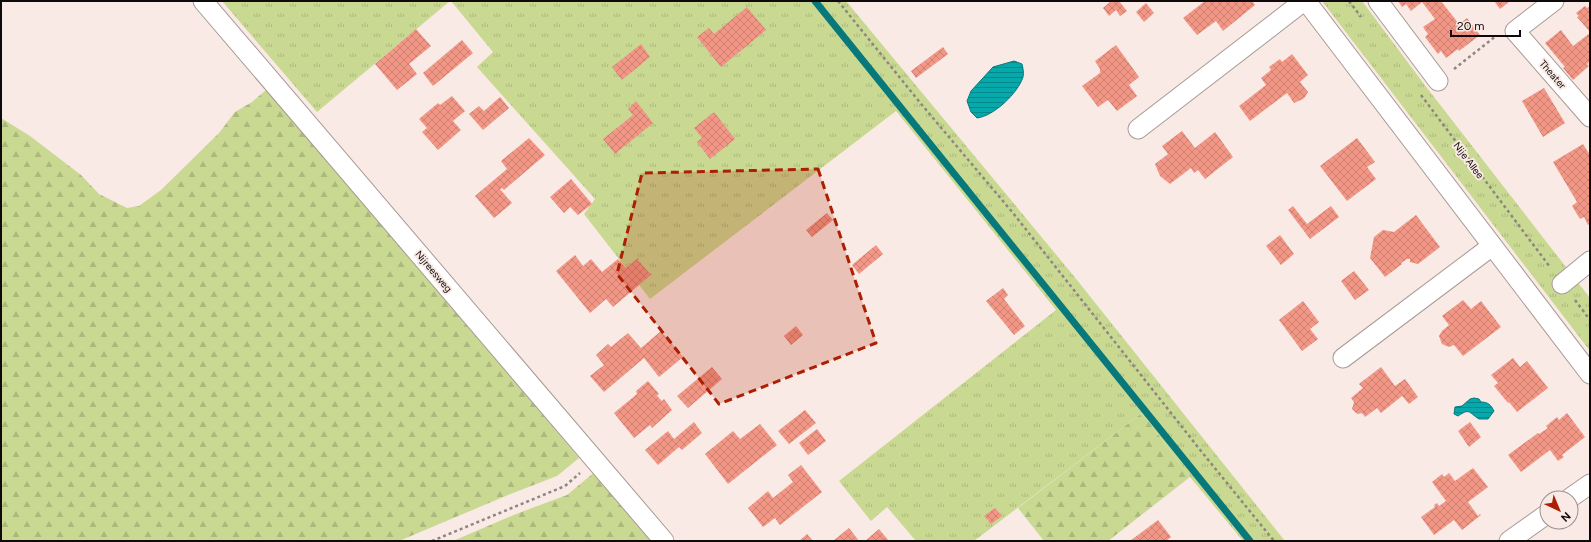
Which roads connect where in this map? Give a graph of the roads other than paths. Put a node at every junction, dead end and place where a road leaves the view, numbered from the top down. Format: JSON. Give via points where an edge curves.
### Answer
{"nodes":[{"id":1,"x":203,"y":1,"type":"edge"},
{"id":2,"x":1305,"y":1,"type":"edge"},
{"id":3,"x":1378,"y":1,"type":"edge"},
{"id":4,"x":1554,"y":1,"type":"edge"},
{"id":5,"x":1438,"y":81,"type":"road end"},
{"id":6,"x":1590,"y":117,"type":"edge"},
{"id":7,"x":1138,"y":129,"type":"dead end"},
{"id":8,"x":1492,"y":246,"type":"junction"},
{"id":9,"x":1590,"y":261,"type":"edge"},
{"id":10,"x":1562,"y":284,"type":"road end"},
{"id":11,"x":1343,"y":358,"type":"dead end"},
{"id":12,"x":1590,"y":374,"type":"edge"},
{"id":13,"x":1590,"y":484,"type":"edge"},
{"id":14,"x":1579,"y":492,"type":"edge"},
{"id":15,"x":1539,"y":520,"type":"edge"},
{"id":16,"x":664,"y":541,"type":"edge"},
{"id":17,"x":1509,"y":541,"type":"edge"}],
"edges":[{"from":1,"to":16,"type":"street","name":"Nijreesweg"},
{"from":2,"to":7,"type":"street"},
{"from":2,"to":8,"type":"street"},
{"from":3,"to":5,"type":"street"},
{"from":4,"to":6,"type":"street","name":"Theater","via":[[1516,31]]},
{"from":8,"to":11,"type":"street"},
{"from":8,"to":12,"type":"street"},
{"from":9,"to":10,"type":"street"},
{"from":13,"to":14,"type":"street"},
{"from":15,"to":17,"type":"street"}]}
